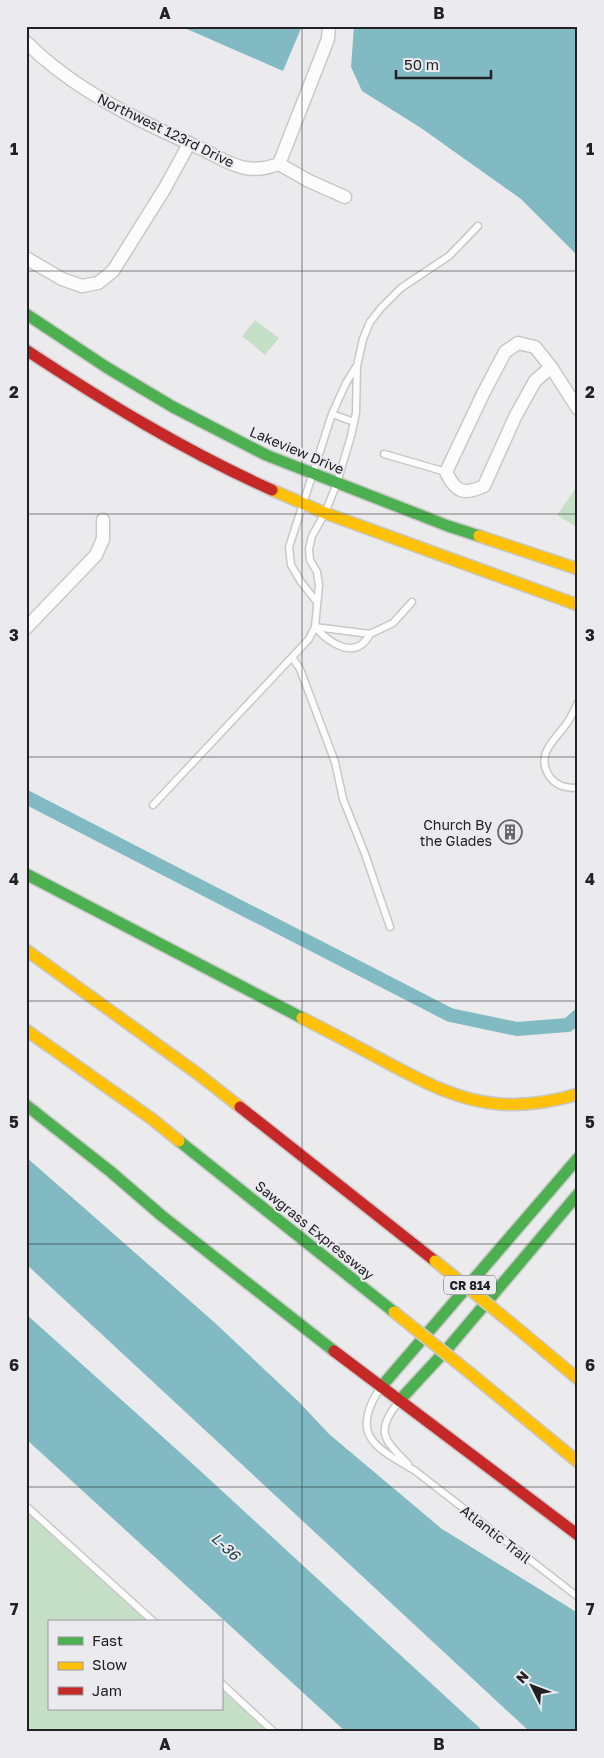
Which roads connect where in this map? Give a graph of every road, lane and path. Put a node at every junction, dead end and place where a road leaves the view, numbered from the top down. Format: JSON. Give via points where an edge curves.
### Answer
{"nodes":[{"id":1,"x":330,"y":26,"type":"edge"},
{"id":2,"x":26,"y":42,"type":"edge"},
{"id":3,"x":189,"y":144,"type":"junction"},
{"id":4,"x":279,"y":164,"type":"junction"},
{"id":5,"x":345,"y":198,"type":"dead end"},
{"id":6,"x":478,"y":226,"type":"dead end"},
{"id":7,"x":26,"y":258,"type":"edge"},
{"id":8,"x":26,"y":314,"type":"edge"},
{"id":9,"x":26,"y":350,"type":"edge"},
{"id":10,"x":357,"y":366,"type":"junction"},
{"id":11,"x":551,"y":367,"type":"junction"},
{"id":12,"x":578,"y":409,"type":"edge"},
{"id":13,"x":332,"y":414,"type":"junction"},
{"id":14,"x":354,"y":422,"type":"junction"},
{"id":15,"x":384,"y":454,"type":"dead end"},
{"id":16,"x":446,"y":472,"type":"junction"},
{"id":17,"x":314,"y":474,"type":"junction"},
{"id":18,"x":338,"y":483,"type":"junction"},
{"id":19,"x":303,"y":504,"type":"junction"},
{"id":20,"x":325,"y":513,"type":"junction"},
{"id":21,"x":103,"y":520,"type":"dead end"},
{"id":22,"x":578,"y":569,"type":"edge"},
{"id":23,"x":317,"y":602,"type":"junction"},
{"id":24,"x":412,"y":602,"type":"dead end"},
{"id":25,"x":578,"y":605,"type":"edge"},
{"id":26,"x":315,"y":627,"type":"junction"},
{"id":27,"x":26,"y":628,"type":"edge"},
{"id":28,"x":370,"y":634,"type":"junction"},
{"id":29,"x":292,"y":657,"type":"junction"},
{"id":30,"x":578,"y":702,"type":"edge"},
{"id":31,"x":578,"y":788,"type":"edge"},
{"id":32,"x":153,"y":805,"type":"dead end"},
{"id":33,"x":26,"y":874,"type":"edge"},
{"id":34,"x":390,"y":928,"type":"dead end"},
{"id":35,"x":26,"y":950,"type":"edge"},
{"id":36,"x":26,"y":1030,"type":"edge"},
{"id":37,"x":578,"y":1094,"type":"edge"},
{"id":38,"x":26,"y":1105,"type":"edge"},
{"id":39,"x":578,"y":1158,"type":"edge"},
{"id":40,"x":578,"y":1194,"type":"edge"},
{"id":41,"x":578,"y":1379,"type":"edge"},
{"id":42,"x":380,"y":1387,"type":"junction"},
{"id":43,"x":399,"y":1401,"type":"junction"},
{"id":44,"x":578,"y":1462,"type":"edge"},
{"id":45,"x":414,"y":1470,"type":"junction"},
{"id":46,"x":26,"y":1506,"type":"edge"},
{"id":47,"x":578,"y":1535,"type":"edge"},
{"id":48,"x":578,"y":1597,"type":"edge"},
{"id":49,"x":152,"y":1620,"type":"edge"},
{"id":50,"x":222,"y":1684,"type":"edge"},
{"id":51,"x":274,"y":1732,"type":"edge"}],
"edges":[{"from":1,"to":4,"type":"street","via":[[328,39]]},
{"from":2,"to":3,"type":"street","name":"Northwest 123rd Drive","via":[[73,82]]},
{"from":3,"to":4,"type":"street","name":"Northwest 123rd Drive","via":[[244,168],[262,170]]},
{"from":3,"to":7,"type":"street","via":[[113,271],[98,283],[82,286],[62,279]]},
{"from":4,"to":5,"type":"street"},
{"from":6,"to":10,"type":"lane","via":[[449,256],[401,288],[381,308],[370,322]]},
{"from":8,"to":17,"type":"main road","name":"Lakeview Drive","via":[[173,407],[266,455]]},
{"from":9,"to":19,"type":"main road","via":[[174,442]]},
{"from":10,"to":13,"type":"lane"},
{"from":10,"to":14,"type":"lane"},
{"from":11,"to":12,"type":"street"},
{"from":11,"to":16,"type":"street","via":[[535,382],[515,417],[484,486],[471,492],[461,490],[452,484]]},
{"from":11,"to":16,"type":"street","via":[[535,348],[518,343],[505,352]]},
{"from":13,"to":14,"type":"lane"},
{"from":13,"to":17,"type":"lane"},
{"from":14,"to":18,"type":"lane"},
{"from":15,"to":16,"type":"lane"},
{"from":17,"to":18,"type":"main road","name":"Lakeview Drive"},
{"from":17,"to":19,"type":"lane"},
{"from":18,"to":20,"type":"lane"},
{"from":18,"to":22,"type":"main road","name":"Lakeview Drive","via":[[448,526]]},
{"from":19,"to":20,"type":"main road"},
{"from":19,"to":23,"type":"lane","via":[[289,547],[291,565]]},
{"from":20,"to":23,"type":"lane","via":[[312,536],[309,549],[319,585]]},
{"from":20,"to":25,"type":"main road"},
{"from":21,"to":27,"type":"street","via":[[102,539],[96,555]]},
{"from":23,"to":26,"type":"lane"},
{"from":24,"to":28,"type":"lane","via":[[393,623]]},
{"from":26,"to":28,"type":"lane"},
{"from":26,"to":28,"type":"lane","via":[[341,647],[352,648],[362,644]]},
{"from":26,"to":29,"type":"lane","via":[[309,639]]},
{"from":29,"to":32,"type":"lane"},
{"from":29,"to":34,"type":"lane","via":[[300,669],[335,762],[343,800]]},
{"from":30,"to":31,"type":"lane","via":[[544,756],[545,768],[552,780],[563,788]]},
{"from":33,"to":37,"type":"main road","via":[[454,1095],[489,1103],[524,1105]]},
{"from":35,"to":41,"type":"main road","bridge":true,"via":[[198,1074],[397,1230]]},
{"from":36,"to":44,"type":"main road","name":"Sawgrass Expressway","bridge":true,"via":[[152,1119]]},
{"from":38,"to":42,"type":"main road"},
{"from":39,"to":42,"type":"main road","number":"CR 814"},
{"from":40,"to":43,"type":"main road","number":"CR 814"},
{"from":42,"to":43,"type":"main road"},
{"from":42,"to":45,"type":"lane","name":"Atlantic Trail","via":[[367,1413],[367,1432],[378,1448]]},
{"from":43,"to":45,"type":"lane","name":"Atlantic Trail","via":[[385,1423],[386,1438]]},
{"from":43,"to":47,"type":"main road"},
{"from":45,"to":48,"type":"lane","name":"Atlantic Trail"},
{"from":46,"to":49,"type":"lane"},
{"from":50,"to":51,"type":"lane"}]}
